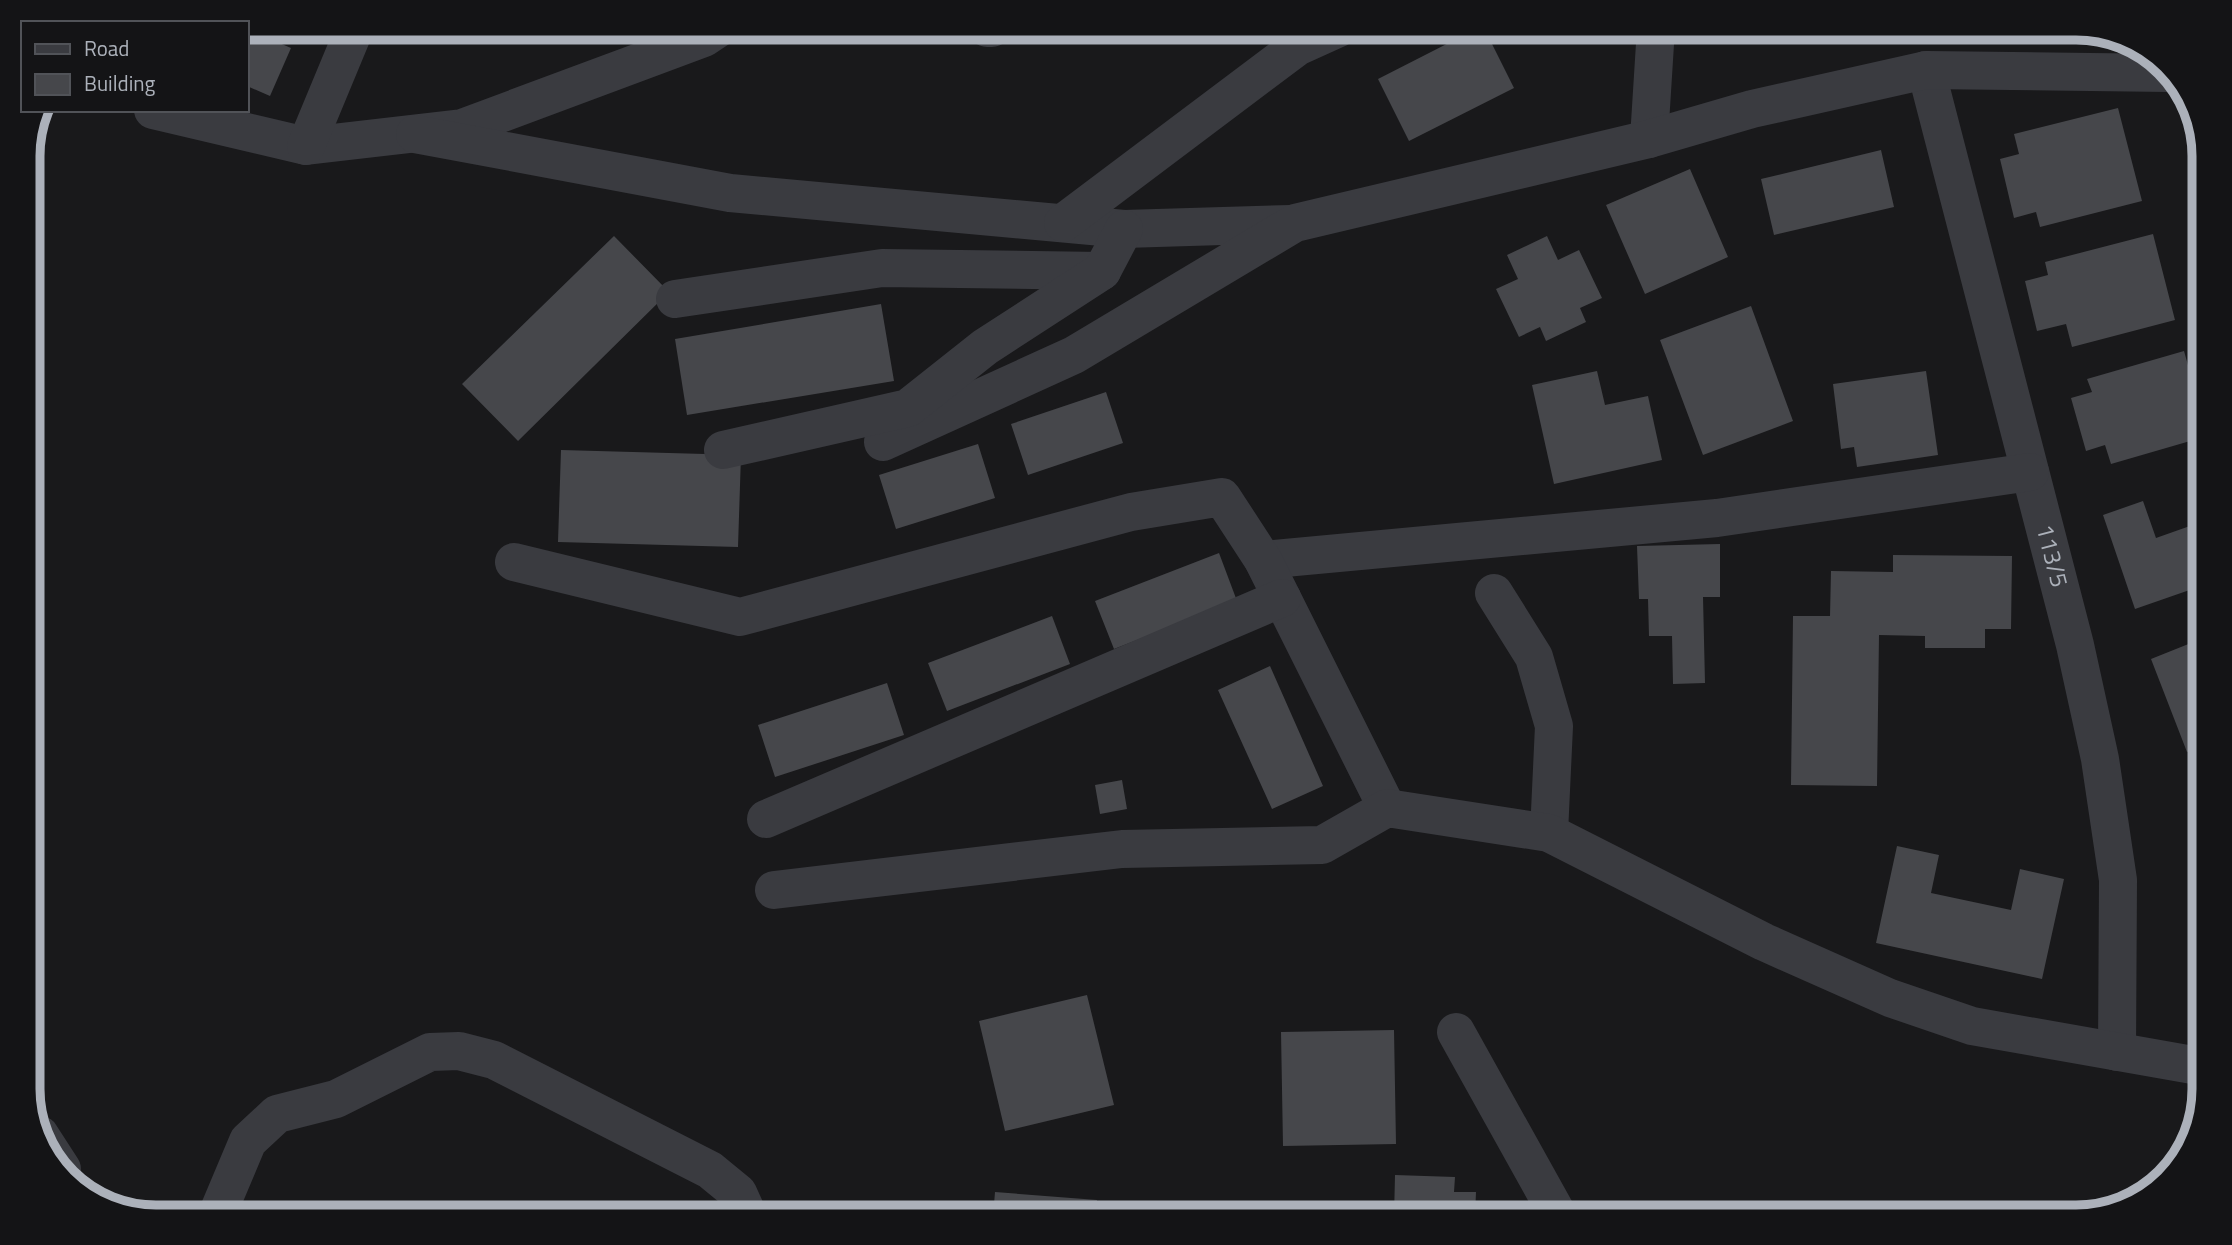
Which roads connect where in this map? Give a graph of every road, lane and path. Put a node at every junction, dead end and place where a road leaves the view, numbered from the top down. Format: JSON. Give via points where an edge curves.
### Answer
{"nodes":[{"id":1,"x":350,"y":40,"type":"edge"},
{"id":2,"x":699,"y":40,"type":"edge"},
{"id":3,"x":1288,"y":40,"type":"edge"},
{"id":4,"x":1655,"y":40,"type":"edge"},
{"id":5,"x":1926,"y":70,"type":"junction"},
{"id":6,"x":2157,"y":73,"type":"edge"},
{"id":7,"x":162,"y":112,"type":"edge"},
{"id":8,"x":415,"y":134,"type":"junction"},
{"id":9,"x":1649,"y":139,"type":"junction"},
{"id":10,"x":306,"y":146,"type":"junction"},
{"id":11,"x":1063,"y":223,"type":"junction"},
{"id":12,"x":1295,"y":223,"type":"junction"},
{"id":13,"x":1124,"y":229,"type":"junction"},
{"id":14,"x":1102,"y":271,"type":"junction"},
{"id":15,"x":675,"y":299,"type":"dead end"},
{"id":16,"x":883,"y":442,"type":"dead end"},
{"id":17,"x":723,"y":450,"type":"dead end"},
{"id":18,"x":2030,"y":472,"type":"junction"},
{"id":19,"x":1263,"y":560,"type":"junction"},
{"id":20,"x":514,"y":562,"type":"dead end"},
{"id":21,"x":1494,"y":593,"type":"dead end"},
{"id":22,"x":1282,"y":598,"type":"junction"},
{"id":23,"x":1387,"y":808,"type":"junction"},
{"id":24,"x":766,"y":819,"type":"dead end"},
{"id":25,"x":1549,"y":833,"type":"junction"},
{"id":26,"x":774,"y":890,"type":"dead end"},
{"id":27,"x":1455,"y":1032,"type":"dead end"},
{"id":28,"x":2117,"y":1052,"type":"junction"},
{"id":29,"x":2192,"y":1065,"type":"edge"},
{"id":30,"x":221,"y":1205,"type":"edge"},
{"id":31,"x":744,"y":1205,"type":"edge"},
{"id":32,"x":1552,"y":1205,"type":"edge"}],
"edges":[{"from":1,"to":10,"type":"street"},
{"from":2,"to":8,"type":"street","via":[[462,128]]},
{"from":3,"to":11,"type":"street"},
{"from":4,"to":9,"type":"street"},
{"from":5,"to":6,"type":"street"},
{"from":5,"to":9,"type":"street","via":[[1752,108]]},
{"from":5,"to":18,"type":"street","name":"113/5"},
{"from":7,"to":10,"type":"street"},
{"from":8,"to":10,"type":"street"},
{"from":8,"to":11,"type":"street","via":[[730,193]]},
{"from":9,"to":12,"type":"street"},
{"from":11,"to":13,"type":"street"},
{"from":12,"to":13,"type":"street"},
{"from":12,"to":16,"type":"street","via":[[1074,355]]},
{"from":13,"to":14,"type":"street"},
{"from":14,"to":15,"type":"street","via":[[882,268]]},
{"from":14,"to":17,"type":"street","via":[[985,347],[908,408]]},
{"from":18,"to":19,"type":"street","via":[[1717,519]]},
{"from":18,"to":28,"type":"street","name":"113/5","via":[[2100,759],[2118,880]]},
{"from":19,"to":20,"type":"street","via":[[1222,497],[1130,512],[740,617]]},
{"from":19,"to":22,"type":"street"},
{"from":21,"to":25,"type":"street","via":[[1534,657],[1554,726]]},
{"from":22,"to":23,"type":"street"},
{"from":22,"to":24,"type":"street"},
{"from":23,"to":25,"type":"street"},
{"from":23,"to":26,"type":"street","via":[[1322,845],[1122,849]]},
{"from":25,"to":28,"type":"street","via":[[1765,942],[1890,998],[1972,1026]]},
{"from":27,"to":32,"type":"street"},
{"from":28,"to":29,"type":"street"},
{"from":30,"to":31,"type":"street","via":[[248,1141],[277,1114],[336,1099],[430,1052],[459,1051],[494,1060],[710,1170],[738,1193]]}]}
